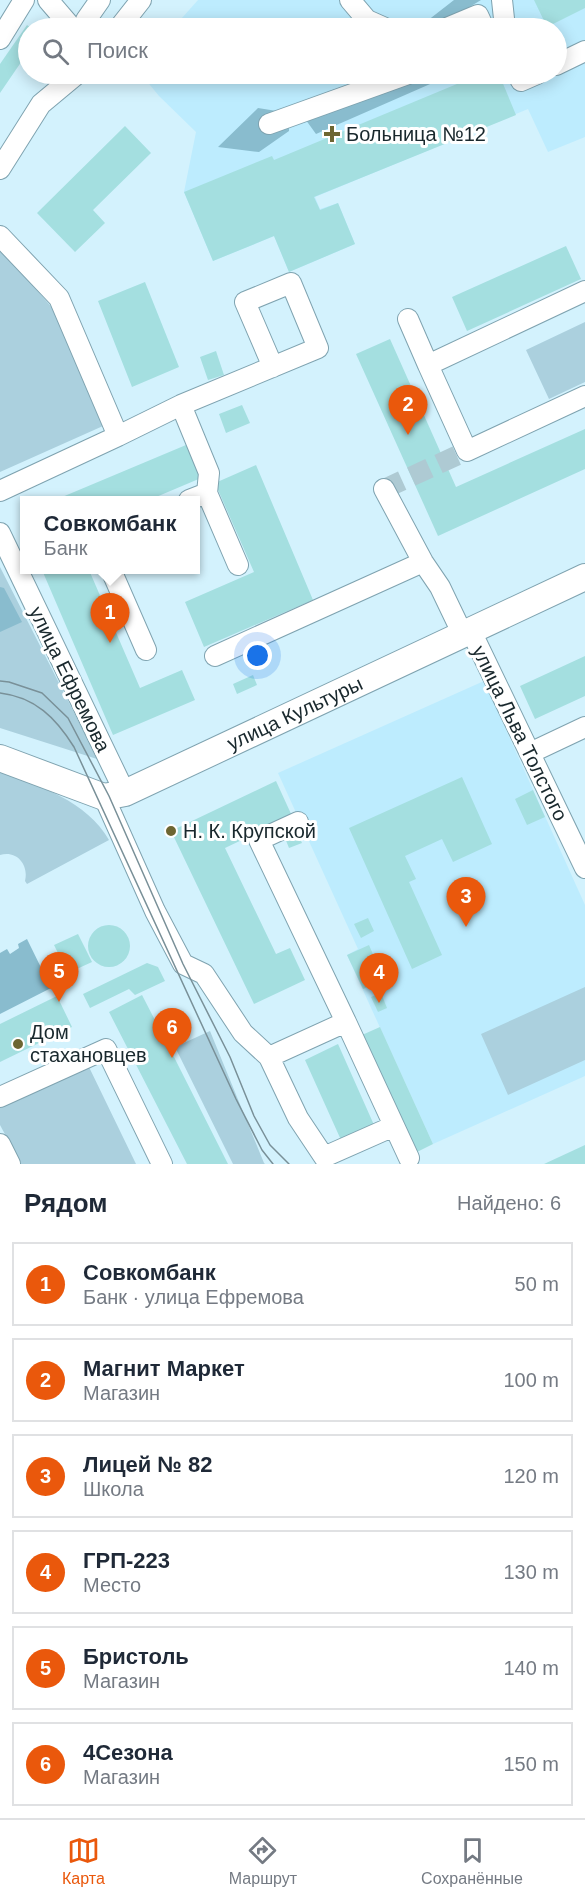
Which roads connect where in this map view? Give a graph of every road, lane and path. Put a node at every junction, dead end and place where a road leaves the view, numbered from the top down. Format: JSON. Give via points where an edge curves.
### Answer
{"nodes":[{"id":1,"x":24,"y":0,"type":"edge"},
{"id":2,"x":48,"y":0,"type":"edge"},
{"id":3,"x":100,"y":0,"type":"edge"},
{"id":4,"x":141,"y":0,"type":"edge"},
{"id":5,"x":350,"y":0,"type":"edge"},
{"id":6,"x":502,"y":0,"type":"edge"},
{"id":7,"x":63,"y":18,"type":"edge"},
{"id":8,"x":87,"y":18,"type":"edge"},
{"id":9,"x":127,"y":18,"type":"edge"},
{"id":10,"x":365,"y":18,"type":"edge"},
{"id":11,"x":504,"y":18,"type":"edge"},
{"id":12,"x":0,"y":39,"type":"edge"},
{"id":13,"x":585,"y":51,"type":"edge"},
{"id":14,"x":567,"y":59,"type":"edge"},
{"id":15,"x":65,"y":84,"type":"edge"},
{"id":16,"x":380,"y":84,"type":"edge"},
{"id":17,"x":269,"y":124,"type":"dead end"},
{"id":18,"x":0,"y":169,"type":"edge"},
{"id":19,"x":0,"y":236,"type":"edge"},
{"id":20,"x":585,"y":291,"type":"edge"},
{"id":21,"x":408,"y":319,"type":"dead end"},
{"id":22,"x":428,"y":365,"type":"junction"},
{"id":23,"x":273,"y":367,"type":"dead end"},
{"id":24,"x":585,"y":396,"type":"edge"},
{"id":25,"x":181,"y":405,"type":"junction"},
{"id":26,"x":118,"y":436,"type":"junction"},
{"id":27,"x":384,"y":489,"type":"dead end"},
{"id":28,"x":0,"y":491,"type":"edge"},
{"id":29,"x":207,"y":493,"type":"junction"},
{"id":30,"x":200,"y":496,"type":"edge"},
{"id":31,"x":0,"y":532,"type":"edge"},
{"id":32,"x":423,"y":562,"type":"junction"},
{"id":33,"x":238,"y":565,"type":"dead end"},
{"id":34,"x":113,"y":574,"type":"edge"},
{"id":35,"x":585,"y":577,"type":"edge"},
{"id":36,"x":467,"y":633,"type":"junction"},
{"id":37,"x":146,"y":650,"type":"dead end"},
{"id":38,"x":215,"y":656,"type":"dead end"},
{"id":39,"x":585,"y":727,"type":"edge"},
{"id":40,"x":530,"y":753,"type":"junction"},
{"id":41,"x":0,"y":758,"type":"edge"},
{"id":42,"x":114,"y":795,"type":"junction"},
{"id":43,"x":298,"y":822,"type":"dead end"},
{"id":44,"x":585,"y":868,"type":"edge"},
{"id":45,"x":346,"y":1022,"type":"junction"},
{"id":46,"x":269,"y":1057,"type":"junction"},
{"id":47,"x":0,"y":1097,"type":"edge"},
{"id":48,"x":394,"y":1126,"type":"junction"},
{"id":49,"x":0,"y":1144,"type":"edge"},
{"id":50,"x":409,"y":1158,"type":"dead end"},
{"id":51,"x":10,"y":1164,"type":"edge"},
{"id":52,"x":162,"y":1164,"type":"edge"}],
"edges":[{"from":1,"to":12,"type":"street"},
{"from":2,"to":7,"type":"street"},
{"from":3,"to":8,"type":"street"},
{"from":4,"to":9,"type":"street"},
{"from":5,"to":10,"type":"street"},
{"from":6,"to":11,"type":"street"},
{"from":13,"to":14,"type":"street"},
{"from":15,"to":18,"type":"street","via":[[41,104]]},
{"from":16,"to":17,"type":"street"},
{"from":19,"to":26,"type":"street","via":[[59,298]]},
{"from":20,"to":22,"type":"street"},
{"from":21,"to":22,"type":"street"},
{"from":22,"to":24,"type":"street","via":[[467,451]]},
{"from":23,"to":25,"type":"street"},
{"from":25,"to":26,"type":"street"},
{"from":25,"to":29,"type":"street","via":[[209,473]]},
{"from":26,"to":28,"type":"street"},
{"from":27,"to":32,"type":"street","name":"улица Льва Толстого"},
{"from":29,"to":30,"type":"street"},
{"from":29,"to":33,"type":"street"},
{"from":31,"to":42,"type":"street","name":"улица Ефремова"},
{"from":32,"to":36,"type":"street","name":"улица Льва Толстого"},
{"from":32,"to":38,"type":"street"},
{"from":34,"to":37,"type":"street"},
{"from":35,"to":36,"type":"main road","name":"улица Культуры"},
{"from":36,"to":40,"type":"street","name":"улица Льва Толстого"},
{"from":36,"to":42,"type":"main road","name":"улица Культуры"},
{"from":39,"to":40,"type":"street"},
{"from":40,"to":44,"type":"street","name":"улица Льва Толстого"},
{"from":41,"to":42,"type":"main road"},
{"from":42,"to":46,"type":"street","name":"улица Ефремова","via":[[145,890],[183,964],[204,974],[243,1033]]},
{"from":43,"to":45,"type":"street","via":[[259,840]]},
{"from":45,"to":46,"type":"street"},
{"from":45,"to":48,"type":"street"},
{"from":46,"to":48,"type":"street","via":[[298,1118],[324,1157]]},
{"from":47,"to":52,"type":"street","via":[[106,1049]]},
{"from":48,"to":50,"type":"street"},
{"from":49,"to":51,"type":"street"}]}
